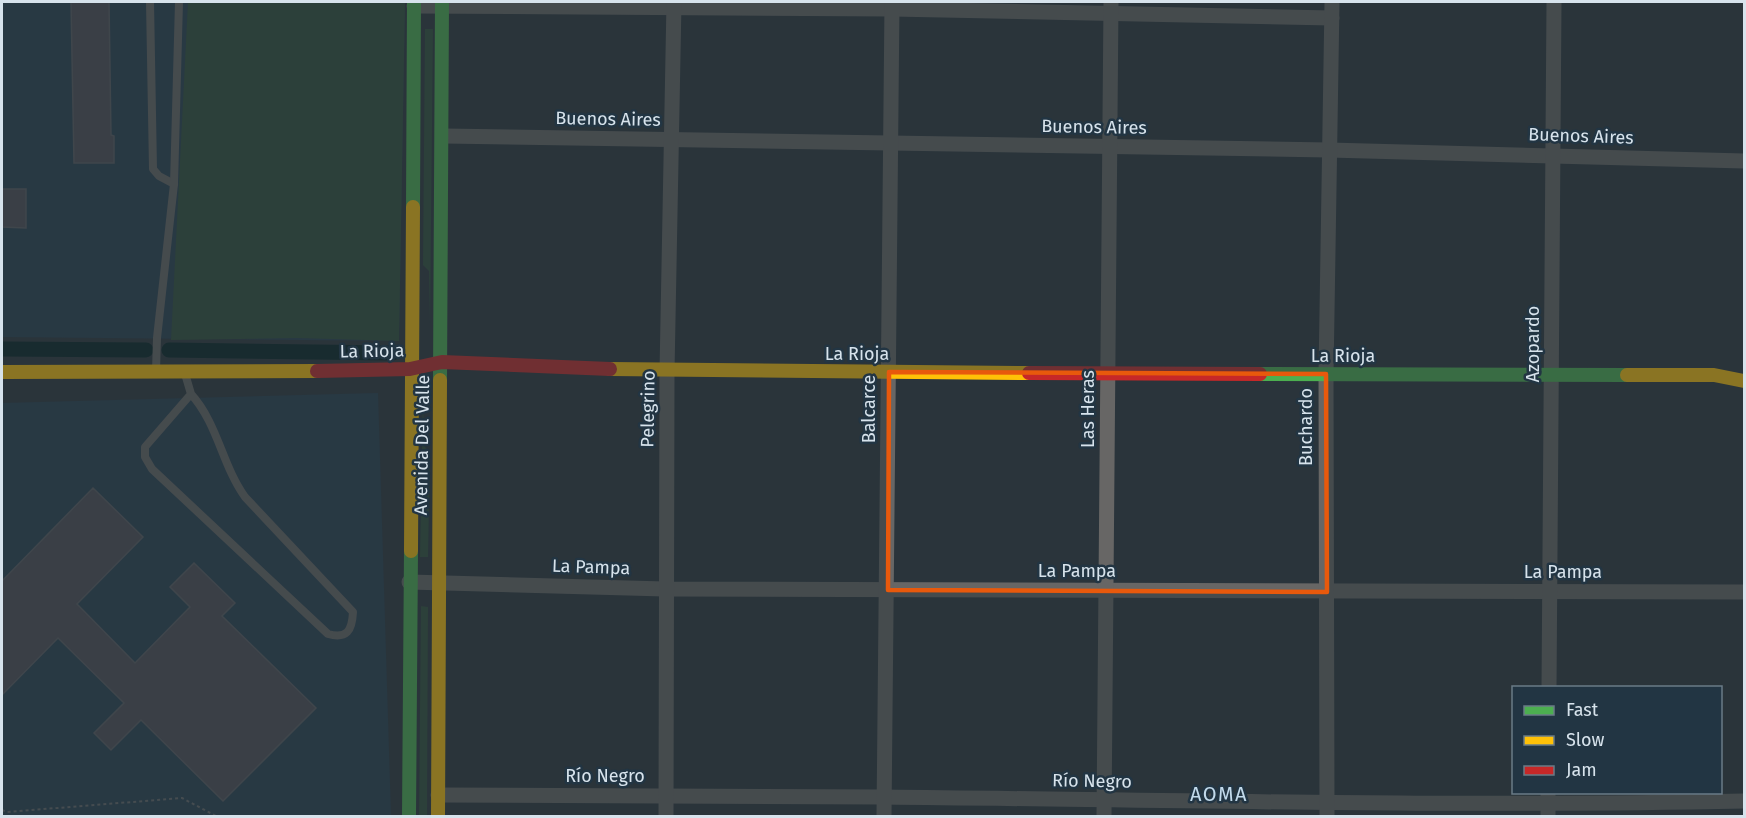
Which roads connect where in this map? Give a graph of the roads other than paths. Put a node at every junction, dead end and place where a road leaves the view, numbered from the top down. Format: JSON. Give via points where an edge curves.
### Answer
{"nodes":[{"id":1,"x":150,"y":2,"type":"edge"},
{"id":2,"x":179,"y":2,"type":"edge"},
{"id":3,"x":1332,"y":2,"type":"edge"},
{"id":4,"x":1554,"y":2,"type":"edge"},
{"id":5,"x":414,"y":4,"type":"edge"},
{"id":6,"x":442,"y":4,"type":"edge"},
{"id":7,"x":674,"y":5,"type":"edge"},
{"id":8,"x":892,"y":5,"type":"edge"},
{"id":9,"x":1111,"y":8,"type":"edge"},
{"id":10,"x":1332,"y":18,"type":"junction"},
{"id":11,"x":444,"y":136,"type":"junction"},
{"id":12,"x":673,"y":140,"type":"junction"},
{"id":13,"x":891,"y":142,"type":"junction"},
{"id":14,"x":1112,"y":147,"type":"junction"},
{"id":15,"x":1329,"y":150,"type":"junction"},
{"id":16,"x":1553,"y":155,"type":"junction"},
{"id":17,"x":1744,"y":161,"type":"edge"},
{"id":18,"x":174,"y":184,"type":"junction"},
{"id":19,"x":442,"y":362,"type":"junction"},
{"id":20,"x":1744,"y":367,"type":"edge"},
{"id":21,"x":410,"y":369,"type":"junction"},
{"id":22,"x":2,"y":372,"type":"edge"},
{"id":23,"x":156,"y":372,"type":"junction"},
{"id":24,"x":667,"y":372,"type":"junction"},
{"id":25,"x":889,"y":372,"type":"junction"},
{"id":26,"x":184,"y":373,"type":"junction"},
{"id":27,"x":1107,"y":373,"type":"junction"},
{"id":28,"x":1326,"y":374,"type":"junction"},
{"id":29,"x":1553,"y":374,"type":"junction"},
{"id":30,"x":1714,"y":375,"type":"junction"},
{"id":31,"x":1744,"y":381,"type":"edge"},
{"id":32,"x":191,"y":394,"type":"junction"},
{"id":33,"x":409,"y":582,"type":"junction"},
{"id":34,"x":437,"y":582,"type":"junction"},
{"id":35,"x":665,"y":589,"type":"junction"},
{"id":36,"x":888,"y":590,"type":"junction"},
{"id":37,"x":1107,"y":590,"type":"junction"},
{"id":38,"x":1550,"y":591,"type":"junction"},
{"id":39,"x":1327,"y":592,"type":"junction"},
{"id":40,"x":1744,"y":592,"type":"edge"},
{"id":41,"x":1549,"y":686,"type":"edge"},
{"id":42,"x":438,"y":795,"type":"junction"},
{"id":43,"x":666,"y":796,"type":"junction"},
{"id":44,"x":885,"y":797,"type":"junction"},
{"id":45,"x":1744,"y":801,"type":"edge"},
{"id":46,"x":1548,"y":805,"type":"edge"},
{"id":47,"x":1104,"y":809,"type":"edge"},
{"id":48,"x":1327,"y":810,"type":"edge"},
{"id":49,"x":409,"y":816,"type":"edge"},
{"id":50,"x":438,"y":816,"type":"edge"},
{"id":51,"x":666,"y":816,"type":"edge"},
{"id":52,"x":884,"y":816,"type":"edge"}],
"edges":[{"from":1,"to":18,"type":"lane","via":[[153,169]]},
{"from":2,"to":18,"type":"lane"},
{"from":3,"to":10,"type":"street","name":"Buchardo"},
{"from":4,"to":16,"type":"street","name":"Azopardo"},
{"from":5,"to":6,"type":"street"},
{"from":5,"to":21,"type":"main road","name":"Avenida Del Valle"},
{"from":6,"to":7,"type":"street"},
{"from":6,"to":11,"type":"main road","name":"Avenida Del Valle"},
{"from":7,"to":8,"type":"street"},
{"from":7,"to":12,"type":"street","name":"Pelegrino"},
{"from":8,"to":9,"type":"street"},
{"from":8,"to":13,"type":"street","name":"Balcarce"},
{"from":9,"to":10,"type":"street"},
{"from":9,"to":14,"type":"street","name":"Las Heras"},
{"from":10,"to":15,"type":"street","name":"Buchardo"},
{"from":11,"to":12,"type":"street","name":"Buenos Aires"},
{"from":11,"to":19,"type":"main road","name":"Avenida Del Valle"},
{"from":12,"to":13,"type":"street","name":"Buenos Aires"},
{"from":12,"to":24,"type":"street","name":"Pelegrino"},
{"from":13,"to":14,"type":"street","name":"Buenos Aires"},
{"from":13,"to":25,"type":"street","name":"Balcarce"},
{"from":14,"to":15,"type":"street","name":"Buenos Aires"},
{"from":14,"to":27,"type":"street","name":"Las Heras"},
{"from":15,"to":16,"type":"street","name":"Buenos Aires"},
{"from":15,"to":28,"type":"street","name":"Buchardo"},
{"from":16,"to":17,"type":"street","name":"Buenos Aires"},
{"from":16,"to":29,"type":"street","name":"Azopardo"},
{"from":18,"to":23,"type":"lane"},
{"from":19,"to":21,"type":"main road","name":"La Rioja"},
{"from":19,"to":24,"type":"main road","name":"La Rioja"},
{"from":19,"to":34,"type":"main road","name":"Avenida Del Valle"},
{"from":20,"to":30,"type":"main road","name":"La Rioja"},
{"from":21,"to":26,"type":"main road","name":"La Rioja"},
{"from":21,"to":33,"type":"main road","name":"Avenida Del Valle"},
{"from":22,"to":23,"type":"main road","name":"La Rioja"},
{"from":23,"to":26,"type":"main road","name":"La Rioja"},
{"from":24,"to":25,"type":"main road","name":"La Rioja"},
{"from":24,"to":35,"type":"street","name":"Pelegrino"},
{"from":25,"to":27,"type":"main road","name":"La Rioja"},
{"from":25,"to":36,"type":"street","name":"Balcarce"},
{"from":26,"to":32,"type":"lane"},
{"from":27,"to":28,"type":"main road","name":"La Rioja"},
{"from":27,"to":37,"type":"street","name":"Las Heras"},
{"from":28,"to":29,"type":"main road","name":"La Rioja"},
{"from":28,"to":39,"type":"street","name":"Buchardo"},
{"from":29,"to":30,"type":"main road","name":"La Rioja"},
{"from":29,"to":38,"type":"street","name":"Azopardo"},
{"from":30,"to":31,"type":"main road","name":"La Rioja"},
{"from":32,"to":32,"type":"lane","via":[[145,447],[145,457],[152,469],[328,634],[346,635],[352,626],[353,612],[245,497],[230,476],[208,418]]},
{"from":33,"to":34,"type":"street","name":"La Pampa"},
{"from":33,"to":49,"type":"main road","name":"Avenida Del Valle"},
{"from":34,"to":35,"type":"street","name":"La Pampa"},
{"from":34,"to":42,"type":"main road","name":"Avenida Del Valle"},
{"from":35,"to":36,"type":"street","name":"La Pampa"},
{"from":35,"to":43,"type":"street","name":"Pelegrino"},
{"from":36,"to":37,"type":"street","name":"La Pampa"},
{"from":36,"to":44,"type":"street","name":"Balcarce"},
{"from":37,"to":39,"type":"street","name":"La Pampa"},
{"from":37,"to":47,"type":"street","name":"Las Heras"},
{"from":38,"to":39,"type":"street","name":"La Pampa"},
{"from":38,"to":40,"type":"street","name":"La Pampa"},
{"from":38,"to":41,"type":"street","name":"Azopardo"},
{"from":39,"to":48,"type":"street","name":"Buchardo"},
{"from":42,"to":43,"type":"street","name":"Río Negro"},
{"from":42,"to":50,"type":"main road","name":"Avenida Del Valle"},
{"from":43,"to":44,"type":"street","name":"Río Negro"},
{"from":43,"to":51,"type":"street","name":"Pelegrino"},
{"from":44,"to":47,"type":"street","name":"Río Negro"},
{"from":44,"to":52,"type":"street","name":"Balcarce"},
{"from":45,"to":46,"type":"street","name":"Río Negro"},
{"from":46,"to":48,"type":"street","name":"Río Negro"},
{"from":47,"to":48,"type":"street","name":"Río Negro"}]}
